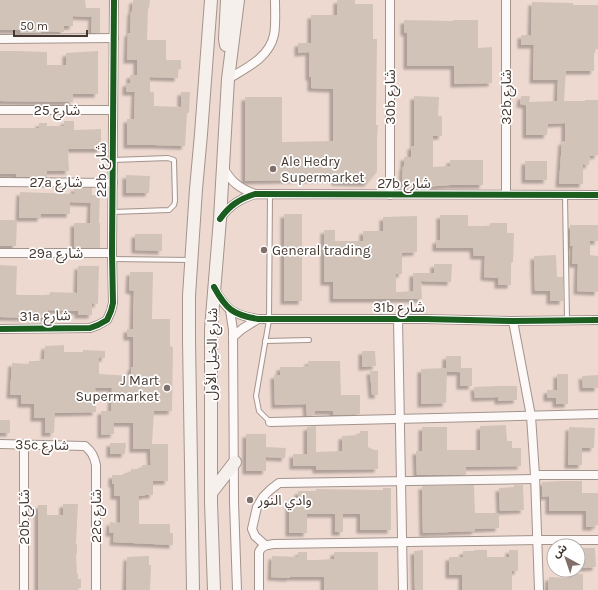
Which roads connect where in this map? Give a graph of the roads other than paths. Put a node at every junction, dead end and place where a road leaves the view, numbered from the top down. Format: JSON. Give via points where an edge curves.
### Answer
{"nodes":[{"id":1,"x":114,"y":0,"type":"edge"},
{"id":2,"x":227,"y":0,"type":"edge"},
{"id":3,"x":238,"y":0,"type":"edge"},
{"id":4,"x":275,"y":0,"type":"edge"},
{"id":5,"x":390,"y":0,"type":"edge"},
{"id":6,"x":506,"y":0,"type":"edge"},
{"id":7,"x":210,"y":3,"type":"edge"},
{"id":8,"x":114,"y":38,"type":"junction"},
{"id":9,"x":0,"y":39,"type":"edge"},
{"id":10,"x":231,"y":52,"type":"junction"},
{"id":11,"x":228,"y":79,"type":"junction"},
{"id":12,"x":0,"y":110,"type":"edge"},
{"id":13,"x":113,"y":110,"type":"junction"},
{"id":14,"x":113,"y":160,"type":"junction"},
{"id":15,"x":223,"y":167,"type":"junction"},
{"id":16,"x":0,"y":182,"type":"edge"},
{"id":17,"x":113,"y":182,"type":"junction"},
{"id":18,"x":255,"y":194,"type":"junction"},
{"id":19,"x":270,"y":194,"type":"junction"},
{"id":20,"x":506,"y":194,"type":"junction"},
{"id":21,"x":390,"y":195,"type":"junction"},
{"id":22,"x":565,"y":195,"type":"junction"},
{"id":23,"x":598,"y":195,"type":"edge"},
{"id":24,"x":112,"y":212,"type":"junction"},
{"id":25,"x":220,"y":219,"type":"junction"},
{"id":26,"x":0,"y":253,"type":"edge"},
{"id":27,"x":112,"y":256,"type":"junction"},
{"id":28,"x":191,"y":260,"type":"junction"},
{"id":29,"x":214,"y":287,"type":"junction"},
{"id":30,"x":230,"y":310,"type":"junction"},
{"id":31,"x":258,"y":319,"type":"junction"},
{"id":32,"x":398,"y":319,"type":"junction"},
{"id":33,"x":269,"y":320,"type":"junction"},
{"id":34,"x":567,"y":320,"type":"junction"},
{"id":35,"x":598,"y":320,"type":"edge"},
{"id":36,"x":513,"y":321,"type":"junction"},
{"id":37,"x":90,"y":328,"type":"joint"},
{"id":38,"x":0,"y":329,"type":"edge"},
{"id":39,"x":233,"y":337,"type":"junction"},
{"id":40,"x":309,"y":340,"type":"dead end"},
{"id":41,"x":266,"y":341,"type":"junction"},
{"id":42,"x":598,"y":414,"type":"edge"},
{"id":43,"x":531,"y":416,"type":"junction"},
{"id":44,"x":400,"y":419,"type":"junction"},
{"id":45,"x":270,"y":422,"type":"joint"},
{"id":46,"x":0,"y":444,"type":"edge"},
{"id":47,"x":24,"y":445,"type":"junction"},
{"id":48,"x":85,"y":446,"type":"joint"},
{"id":49,"x":235,"y":462,"type":"junction"},
{"id":50,"x":598,"y":475,"type":"edge"},
{"id":51,"x":535,"y":477,"type":"junction"},
{"id":52,"x":401,"y":481,"type":"junction"},
{"id":53,"x":211,"y":493,"type":"junction"},
{"id":54,"x":538,"y":540,"type":"junction"},
{"id":55,"x":598,"y":540,"type":"edge"},
{"id":56,"x":403,"y":543,"type":"junction"},
{"id":57,"x":265,"y":545,"type":"junction"},
{"id":58,"x":24,"y":590,"type":"edge"},
{"id":59,"x":96,"y":590,"type":"edge"},
{"id":60,"x":193,"y":590,"type":"edge"},
{"id":61,"x":214,"y":590,"type":"edge"},
{"id":62,"x":237,"y":590,"type":"edge"},
{"id":63,"x":259,"y":590,"type":"edge"},
{"id":64,"x":404,"y":590,"type":"edge"},
{"id":65,"x":539,"y":590,"type":"edge"}],
"edges":[{"from":1,"to":8,"type":"street","name":"22b شارع"},
{"from":2,"to":10,"type":"main road","via":[[225,43]]},
{"from":3,"to":10,"type":"main road","name":"شارع الخيل الأول"},
{"from":4,"to":11,"type":"street","via":[[275,33],[267,52]]},
{"from":5,"to":21,"type":"street","name":"30b شارع"},
{"from":6,"to":20,"type":"street","name":"32b شارع"},
{"from":7,"to":28,"type":"main road","name":"شارع الخيل الأول"},
{"from":8,"to":9,"type":"street"},
{"from":8,"to":13,"type":"street","name":"22b شارع"},
{"from":10,"to":11,"type":"main road","name":"شارع الخيل الأول"},
{"from":11,"to":15,"type":"main road","name":"شارع الخيل الأول"},
{"from":12,"to":13,"type":"street","name":"شارع 25"},
{"from":13,"to":14,"type":"street","name":"22b شارع"},
{"from":14,"to":17,"type":"street","name":"22b شارع"},
{"from":14,"to":24,"type":"lane","via":[[174,160],[175,201],[170,210]]},
{"from":15,"to":18,"type":"street","name":"27b شارع","via":[[236,184]]},
{"from":15,"to":25,"type":"main road","name":"شارع الخيل الأول"},
{"from":16,"to":17,"type":"street","name":"27a شارع"},
{"from":17,"to":24,"type":"street","name":"22b شارع"},
{"from":18,"to":19,"type":"street","name":"27b شارع"},
{"from":18,"to":25,"type":"street","name":"27b شارع","via":[[231,205]]},
{"from":19,"to":21,"type":"street","name":"27b شارع"},
{"from":19,"to":33,"type":"lane"},
{"from":20,"to":21,"type":"street","name":"27b شارع"},
{"from":20,"to":22,"type":"street","name":"27b شارع"},
{"from":22,"to":23,"type":"street","name":"27b شارع"},
{"from":22,"to":34,"type":"lane"},
{"from":24,"to":27,"type":"street","name":"22b شارع"},
{"from":25,"to":29,"type":"main road","name":"شارع الخيل الأول"},
{"from":26,"to":27,"type":"street","name":"29a شارع"},
{"from":27,"to":28,"type":"lane"},
{"from":27,"to":37,"type":"street","name":"22b شارع","via":[[111,311],[107,320]]},
{"from":28,"to":60,"type":"main road","name":"شارع الخيل الأول","via":[[189,324]]},
{"from":29,"to":30,"type":"street"},
{"from":29,"to":53,"type":"main road","name":"شارع الخيل الأول","via":[[210,343]]},
{"from":30,"to":31,"type":"street","name":"31b شارع","via":[[245,317]]},
{"from":30,"to":39,"type":"street"},
{"from":31,"to":33,"type":"street","name":"31b شارع"},
{"from":31,"to":39,"type":"street"},
{"from":32,"to":33,"type":"street","name":"31b شارع"},
{"from":32,"to":36,"type":"street","name":"31b شارع"},
{"from":32,"to":44,"type":"street"},
{"from":33,"to":41,"type":"lane"},
{"from":34,"to":35,"type":"street","name":"31b شارع"},
{"from":34,"to":36,"type":"street","name":"31b شارع"},
{"from":36,"to":43,"type":"street"},
{"from":37,"to":38,"type":"street","name":"31a شارع"},
{"from":39,"to":49,"type":"street"},
{"from":40,"to":41,"type":"lane"},
{"from":41,"to":45,"type":"lane","via":[[256,396],[259,411]]},
{"from":42,"to":43,"type":"street"},
{"from":43,"to":44,"type":"street"},
{"from":43,"to":51,"type":"street"},
{"from":44,"to":45,"type":"street"},
{"from":44,"to":52,"type":"street"},
{"from":46,"to":47,"type":"street","name":"35c شارع"},
{"from":47,"to":48,"type":"street","name":"35c شارع"},
{"from":47,"to":58,"type":"street","name":"20b شارع"},
{"from":48,"to":59,"type":"street","name":"22c شارع","via":[[91,451],[96,465]]},
{"from":49,"to":53,"type":"main road"},
{"from":49,"to":62,"type":"street"},
{"from":50,"to":51,"type":"street"},
{"from":51,"to":52,"type":"street"},
{"from":51,"to":54,"type":"street"},
{"from":52,"to":56,"type":"street"},
{"from":52,"to":57,"type":"street","via":[[279,483],[263,497],[257,507],[252,528],[255,536]]},
{"from":53,"to":61,"type":"main road","name":"شارع الخيل الأول"},
{"from":54,"to":55,"type":"street"},
{"from":54,"to":56,"type":"street"},
{"from":54,"to":65,"type":"street"},
{"from":56,"to":57,"type":"street"},
{"from":56,"to":64,"type":"street"},
{"from":57,"to":63,"type":"street","via":[[259,552]]}]}
